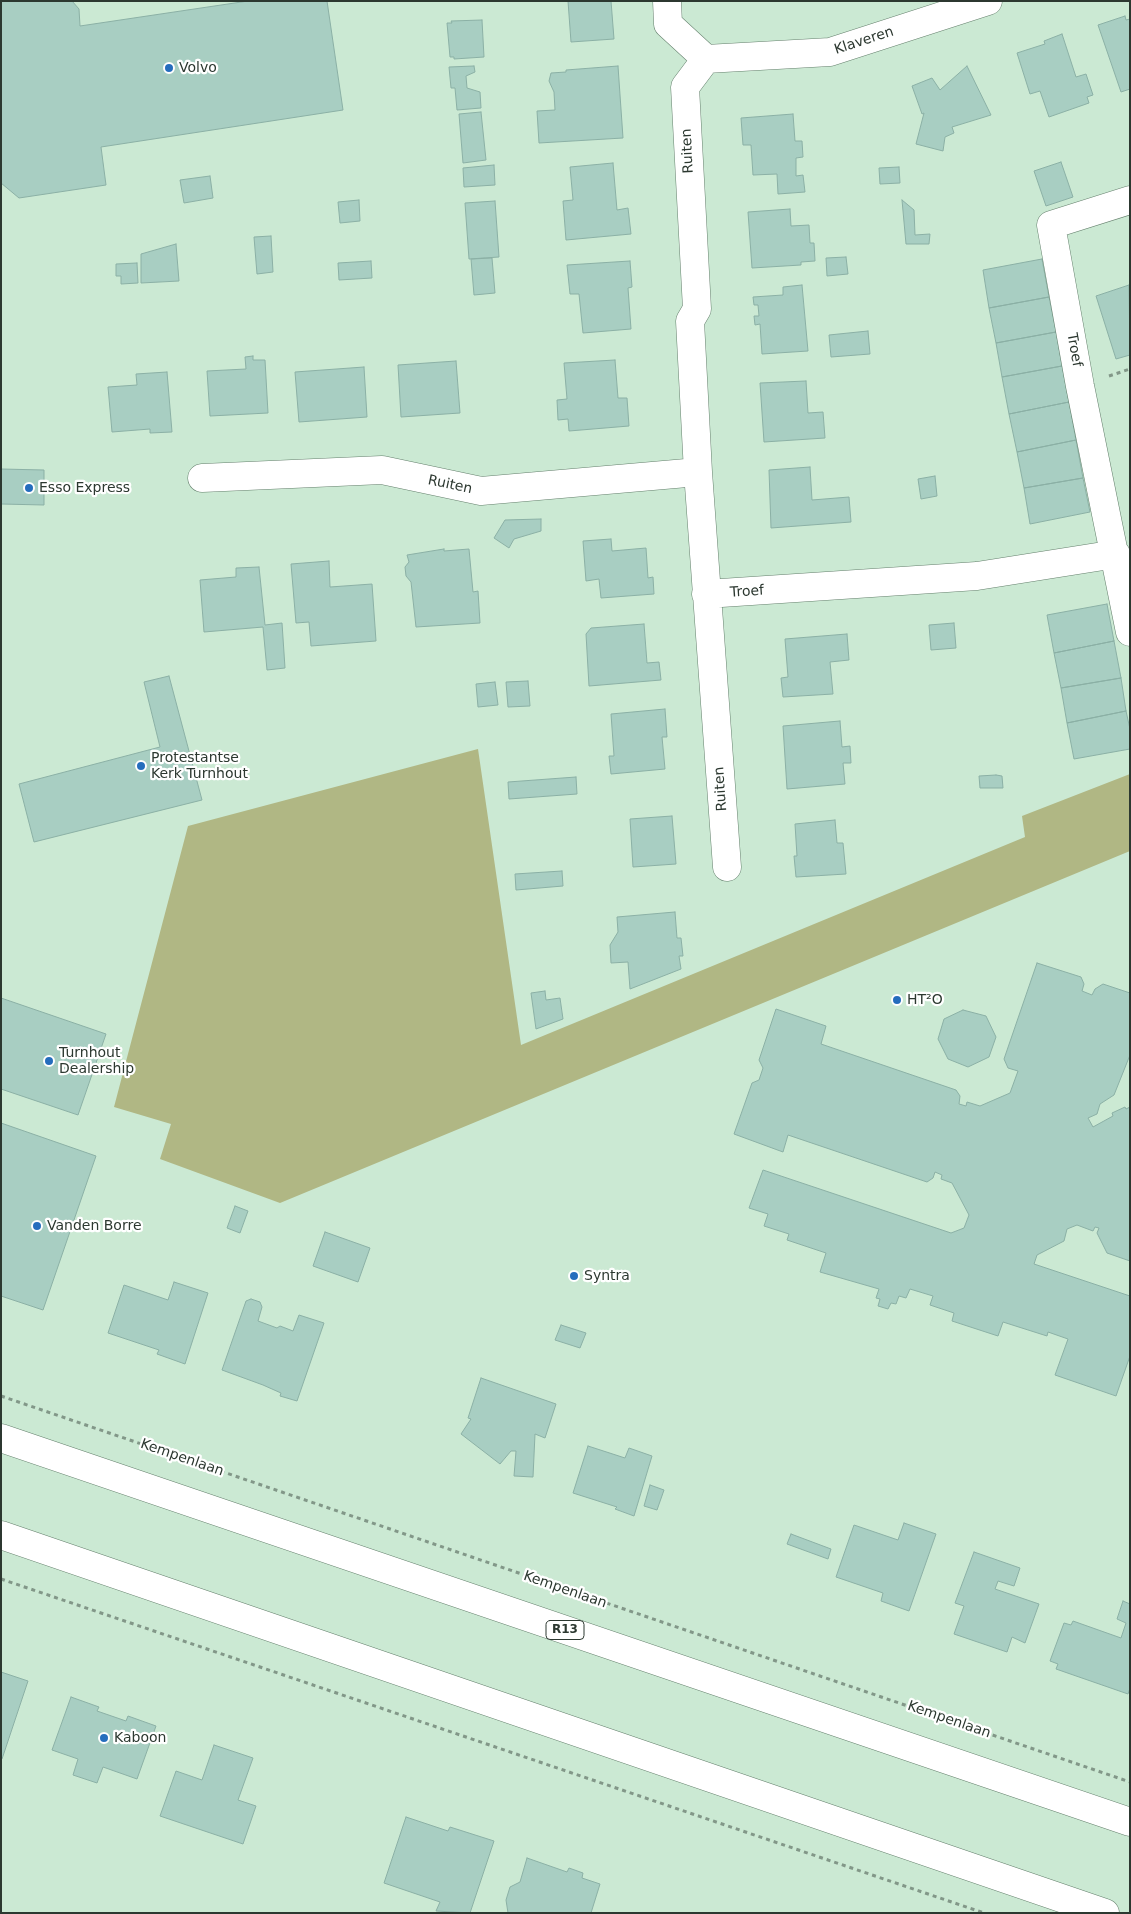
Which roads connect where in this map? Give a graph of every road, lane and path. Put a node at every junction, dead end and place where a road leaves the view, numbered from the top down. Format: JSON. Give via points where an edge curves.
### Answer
{"nodes":[{"id":1,"x":667,"y":1,"type":"edge"},
{"id":2,"x":988,"y":1,"type":"edge"},
{"id":3,"x":706,"y":59,"type":"junction"},
{"id":4,"x":1130,"y":200,"type":"edge"},
{"id":5,"x":698,"y":472,"type":"junction"},
{"id":6,"x":202,"y":478,"type":"dead end"},
{"id":7,"x":1116,"y":554,"type":"junction"},
{"id":8,"x":706,"y":594,"type":"junction"},
{"id":9,"x":1130,"y":632,"type":"edge"},
{"id":10,"x":727,"y":867,"type":"dead end"},
{"id":11,"x":1,"y":1396,"type":"edge"},
{"id":12,"x":1,"y":1438,"type":"edge"},
{"id":13,"x":1,"y":1535,"type":"edge"},
{"id":14,"x":1,"y":1579,"type":"edge"},
{"id":15,"x":1130,"y":1782,"type":"edge"},
{"id":16,"x":1130,"y":1822,"type":"edge"},
{"id":17,"x":984,"y":1913,"type":"edge"},
{"id":18,"x":1105,"y":1913,"type":"edge"}],
"edges":[{"from":1,"to":3,"type":"street","via":[[668,24]]},
{"from":2,"to":3,"type":"street","name":"Klaveren","via":[[830,52]]},
{"from":3,"to":5,"type":"street","name":"Ruiten","via":[[684,87],[697,309],[690,320]]},
{"from":4,"to":7,"type":"street","name":"Troef","via":[[1052,225],[1080,386]]},
{"from":5,"to":6,"type":"street","name":"Ruiten","via":[[481,491],[382,470]]},
{"from":5,"to":8,"type":"street","name":"Ruiten"},
{"from":7,"to":8,"type":"street","name":"Troef","via":[[977,576]]},
{"from":7,"to":9,"type":"street","name":"Troef"},
{"from":8,"to":10,"type":"street","name":"Ruiten"},
{"from":11,"to":15,"type":"path","name":"Kempenlaan"},
{"from":12,"to":16,"type":"street","number":"R13"},
{"from":13,"to":18,"type":"street"},
{"from":14,"to":17,"type":"path"}]}
